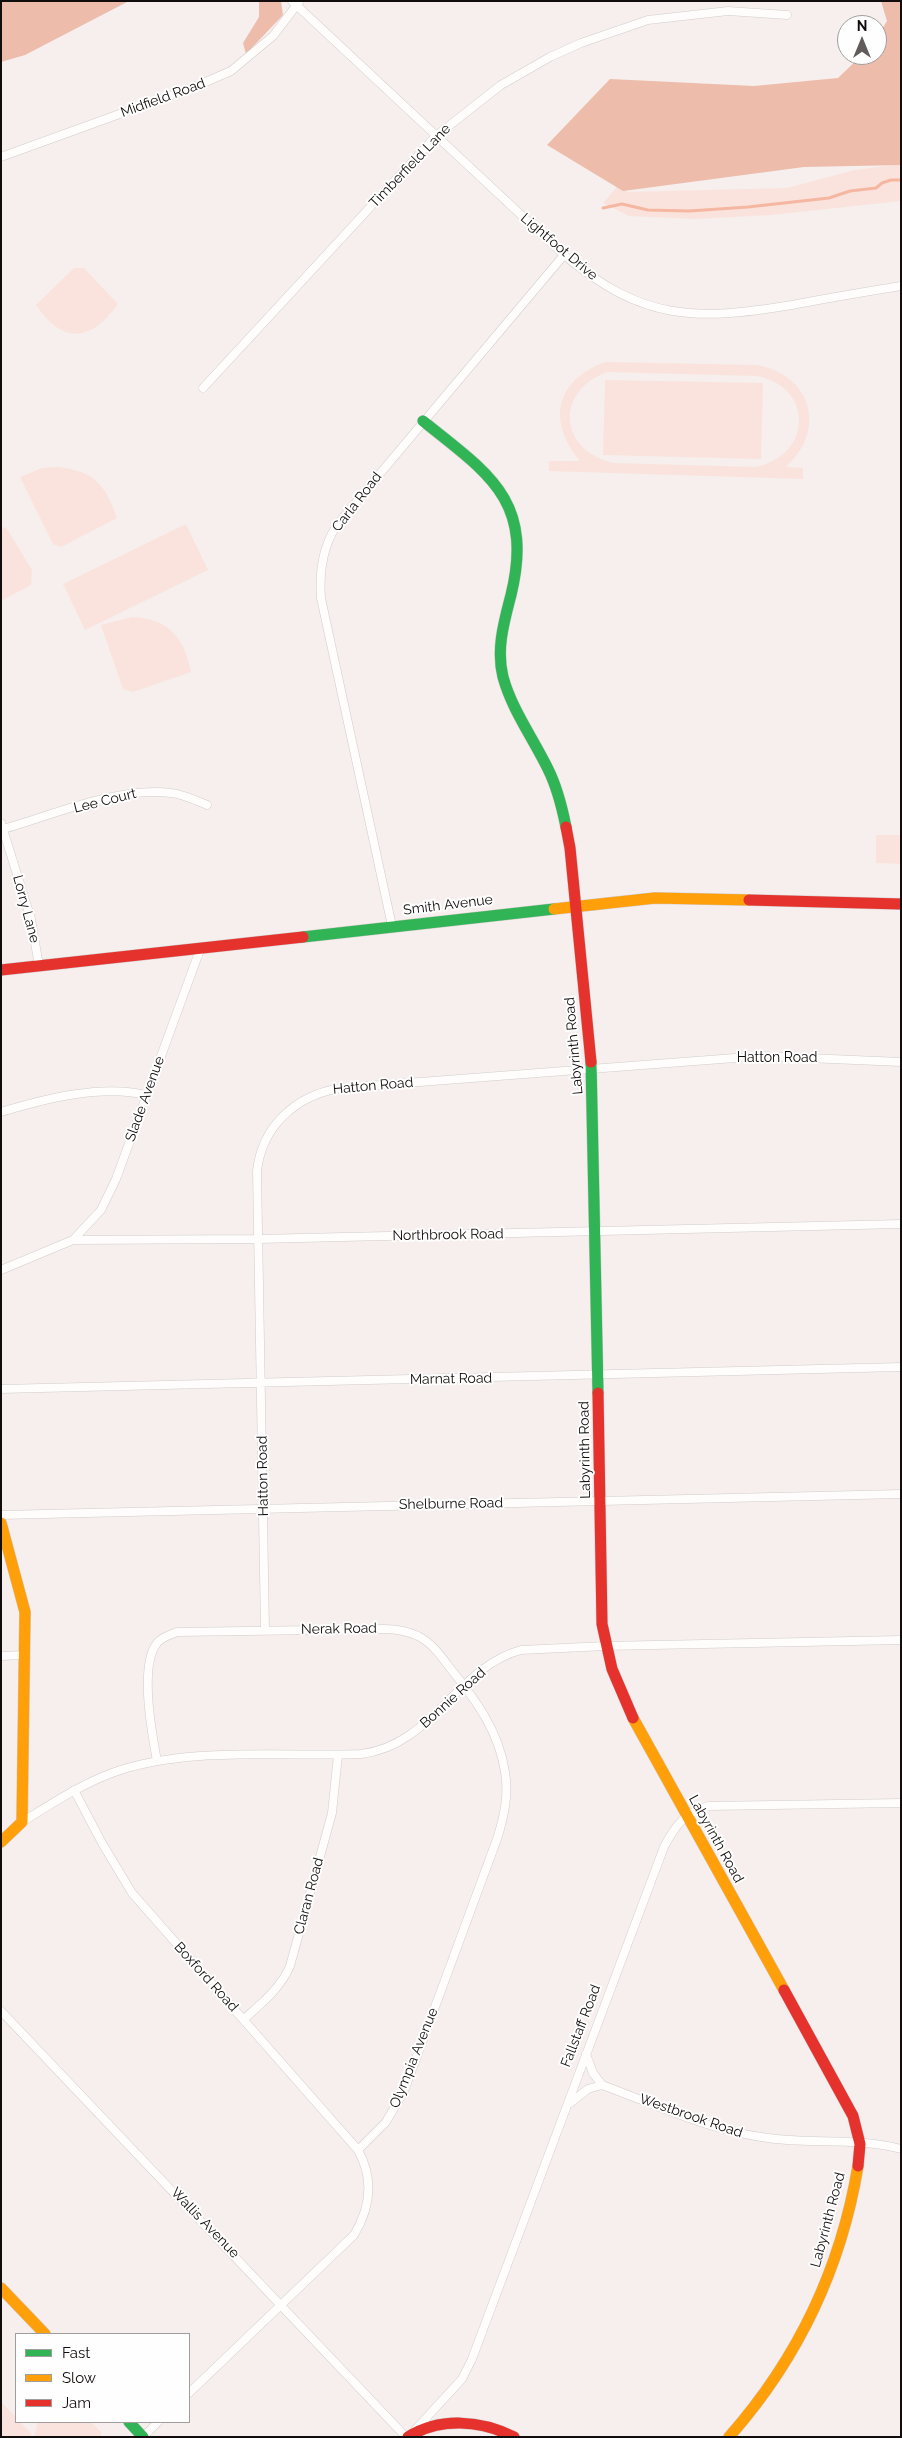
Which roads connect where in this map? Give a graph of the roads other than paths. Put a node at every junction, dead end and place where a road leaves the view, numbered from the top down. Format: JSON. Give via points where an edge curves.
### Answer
{"nodes":[{"id":1,"x":296,"y":3,"type":"edge"},
{"id":2,"x":787,"y":15,"type":"dead end"},
{"id":3,"x":436,"y":136,"type":"junction"},
{"id":4,"x":1,"y":157,"type":"edge"},
{"id":5,"x":564,"y":255,"type":"junction"},
{"id":6,"x":901,"y":286,"type":"edge"},
{"id":7,"x":204,"y":388,"type":"dead end"},
{"id":8,"x":423,"y":421,"type":"junction"},
{"id":9,"x":207,"y":804,"type":"dead end"},
{"id":10,"x":2,"y":826,"type":"edge"},
{"id":11,"x":901,"y":904,"type":"edge"},
{"id":12,"x":576,"y":905,"type":"junction"},
{"id":13,"x":392,"y":926,"type":"junction"},
{"id":14,"x":201,"y":947,"type":"junction"},
{"id":15,"x":39,"y":966,"type":"junction"},
{"id":16,"x":1,"y":970,"type":"edge"},
{"id":17,"x":901,"y":1062,"type":"edge"},
{"id":18,"x":592,"y":1070,"type":"junction"},
{"id":19,"x":146,"y":1095,"type":"junction"},
{"id":20,"x":1,"y":1112,"type":"edge"},
{"id":21,"x":901,"y":1224,"type":"edge"},
{"id":22,"x":596,"y":1231,"type":"junction"},
{"id":23,"x":258,"y":1239,"type":"junction"},
{"id":24,"x":73,"y":1240,"type":"junction"},
{"id":25,"x":1,"y":1270,"type":"edge"},
{"id":26,"x":901,"y":1367,"type":"edge"},
{"id":27,"x":599,"y":1375,"type":"junction"},
{"id":28,"x":261,"y":1384,"type":"junction"},
{"id":29,"x":1,"y":1389,"type":"edge"},
{"id":30,"x":901,"y":1494,"type":"edge"},
{"id":31,"x":601,"y":1500,"type":"junction"},
{"id":32,"x":263,"y":1508,"type":"junction"},
{"id":33,"x":1,"y":1515,"type":"edge"},
{"id":34,"x":1,"y":1523,"type":"edge"},
{"id":35,"x":265,"y":1630,"type":"junction"},
{"id":36,"x":901,"y":1640,"type":"edge"},
{"id":37,"x":605,"y":1646,"type":"junction"},
{"id":38,"x":25,"y":1655,"type":"junction"},
{"id":39,"x":1,"y":1656,"type":"edge"},
{"id":40,"x":465,"y":1686,"type":"junction"},
{"id":41,"x":338,"y":1755,"type":"junction"},
{"id":42,"x":157,"y":1761,"type":"junction"},
{"id":43,"x":74,"y":1790,"type":"junction"},
{"id":44,"x":901,"y":1803,"type":"edge"},
{"id":45,"x":686,"y":1816,"type":"junction"},
{"id":46,"x":22,"y":1822,"type":"junction"},
{"id":47,"x":1,"y":1842,"type":"edge"},
{"id":48,"x":1,"y":2011,"type":"edge"},
{"id":49,"x":244,"y":2020,"type":"junction"},
{"id":50,"x":586,"y":2054,"type":"junction"},
{"id":51,"x":602,"y":2085,"type":"junction"},
{"id":52,"x":567,"y":2106,"type":"junction"},
{"id":53,"x":860,"y":2142,"type":"junction"},
{"id":54,"x":901,"y":2149,"type":"edge"},
{"id":55,"x":358,"y":2150,"type":"junction"},
{"id":56,"x":1,"y":2288,"type":"edge"},
{"id":57,"x":282,"y":2304,"type":"junction"},
{"id":58,"x":44,"y":2333,"type":"edge"},
{"id":59,"x":190,"y":2392,"type":"edge"},
{"id":60,"x":130,"y":2423,"type":"edge"},
{"id":61,"x":157,"y":2423,"type":"edge"},
{"id":62,"x":409,"y":2436,"type":"edge"},
{"id":63,"x":143,"y":2437,"type":"edge"},
{"id":64,"x":514,"y":2437,"type":"edge"},
{"id":65,"x":729,"y":2437,"type":"edge"}],
"edges":[{"from":1,"to":3,"type":"street","name":"Lightfoot Drive"},
{"from":1,"to":4,"type":"street","name":"Midfield Road","via":[[273,36],[231,71]]},
{"from":2,"to":3,"type":"street","name":"Timberfield Lane","via":[[728,11],[703,13],[648,20],[613,30],[550,56],[501,85]]},
{"from":3,"to":5,"type":"street","name":"Lightfoot Drive"},
{"from":3,"to":7,"type":"street","name":"Timberfield Lane"},
{"from":5,"to":6,"type":"street","name":"Lightfoot Drive","via":[[586,273],[630,298],[653,307],[698,315],[735,314]]},
{"from":5,"to":8,"type":"street","name":"Carla Road"},
{"from":8,"to":12,"type":"street","name":"Labyrinth Road","via":[[488,475],[512,511],[518,535],[518,563],[502,626],[500,660],[515,709],[550,772],[557,793],[570,848]]},
{"from":8,"to":13,"type":"street","name":"Carla Road","via":[[333,529],[324,556],[320,584]]},
{"from":9,"to":10,"type":"street","name":"Lee Court","via":[[172,793],[136,793]]},
{"from":10,"to":15,"type":"street","name":"Lorry Lane","via":[[31,919]]},
{"from":11,"to":12,"type":"street","name":"Smith Avenue","via":[[678,897]]},
{"from":12,"to":13,"type":"street","name":"Smith Avenue"},
{"from":12,"to":18,"type":"street","name":"Labyrinth Road"},
{"from":13,"to":14,"type":"street","name":"Smith Avenue"},
{"from":14,"to":15,"type":"street","name":"Smith Avenue"},
{"from":14,"to":19,"type":"street","name":"Slade Avenue"},
{"from":15,"to":16,"type":"street","name":"Smith Avenue"},
{"from":17,"to":18,"type":"street","name":"Hatton Road","via":[[761,1056]]},
{"from":18,"to":22,"type":"street","name":"Labyrinth Road"},
{"from":18,"to":23,"type":"street","name":"Hatton Road","via":[[340,1088],[313,1095],[276,1122],[262,1146],[257,1171]]},
{"from":19,"to":20,"type":"street","via":[[110,1091],[44,1100]]},
{"from":19,"to":24,"type":"street","name":"Slade Avenue","via":[[116,1179],[101,1210]]},
{"from":21,"to":22,"type":"street","name":"Northbrook Road"},
{"from":22,"to":23,"type":"street","name":"Northbrook Road"},
{"from":22,"to":27,"type":"street","name":"Labyrinth Road"},
{"from":23,"to":24,"type":"street","name":"Northbrook Road"},
{"from":23,"to":28,"type":"street","name":"Hatton Road"},
{"from":24,"to":25,"type":"street","name":"Northbrook Road"},
{"from":26,"to":27,"type":"street","name":"Marnat Road"},
{"from":27,"to":28,"type":"street","name":"Marnat Road"},
{"from":27,"to":31,"type":"street","name":"Labyrinth Road"},
{"from":28,"to":29,"type":"street","name":"Marnat Road"},
{"from":28,"to":32,"type":"street","name":"Hatton Road"},
{"from":30,"to":31,"type":"street","name":"Shelburne Road"},
{"from":31,"to":32,"type":"street","name":"Shelburne Road"},
{"from":31,"to":37,"type":"street","name":"Labyrinth Road"},
{"from":32,"to":33,"type":"street","name":"Shelburne Road"},
{"from":32,"to":35,"type":"street","name":"Hatton Road"},
{"from":34,"to":38,"type":"street","via":[[24,1602]]},
{"from":35,"to":40,"type":"street","name":"Nerak Road","via":[[384,1629],[408,1632],[431,1645]]},
{"from":35,"to":42,"type":"street","name":"Nerak Road","via":[[177,1632],[156,1643],[150,1658],[149,1708]]},
{"from":36,"to":37,"type":"street","name":"Bonnie Road"},
{"from":37,"to":40,"type":"street","name":"Bonnie Road","via":[[510,1653]]},
{"from":37,"to":45,"type":"street","name":"Labyrinth Road","via":[[626,1705]]},
{"from":38,"to":39,"type":"street"},
{"from":38,"to":46,"type":"street"},
{"from":40,"to":41,"type":"street","name":"Bonnie Road","via":[[418,1730],[397,1744],[374,1752]]},
{"from":40,"to":55,"type":"street","name":"Olympia Avenue","via":[[492,1728],[503,1760],[507,1790],[502,1823],[404,2091],[386,2122]]},
{"from":41,"to":42,"type":"street","name":"Bonnie Road","via":[[203,1756]]},
{"from":41,"to":49,"type":"street","name":"Claran Road","via":[[332,1813],[290,1966],[284,1981]]},
{"from":42,"to":43,"type":"street","name":"Bonnie Road","via":[[111,1773]]},
{"from":43,"to":46,"type":"street","name":"Bonnie Road"},
{"from":43,"to":49,"type":"street","name":"Boxford Road","via":[[132,1893]]},
{"from":44,"to":45,"type":"street","via":[[719,1805],[699,1809]]},
{"from":45,"to":50,"type":"street","name":"Fallstaff Road","via":[[664,1846]]},
{"from":45,"to":53,"type":"street","name":"Labyrinth Road","via":[[849,2108]]},
{"from":46,"to":47,"type":"street"},
{"from":48,"to":57,"type":"street","name":"Wallis Avenue"},
{"from":49,"to":55,"type":"street","name":"Boxford Road"},
{"from":50,"to":51,"type":"street"},
{"from":50,"to":52,"type":"street","name":"Fallstaff Road"},
{"from":51,"to":52,"type":"street","via":[[588,2088]]},
{"from":51,"to":53,"type":"street","name":"Westbrook Road","via":[[736,2132],[782,2140]]},
{"from":52,"to":62,"type":"street","name":"Fallstaff Road","via":[[468,2367],[454,2388]]},
{"from":53,"to":54,"type":"street","name":"Westbrook Road"},
{"from":53,"to":65,"type":"street","name":"Labyrinth Road","via":[[847,2219],[830,2274],[809,2322],[772,2385]]},
{"from":55,"to":57,"type":"street","via":[[370,2182],[368,2203],[360,2224],[345,2244]]},
{"from":56,"to":58,"type":"street"},
{"from":57,"to":59,"type":"street"},
{"from":57,"to":62,"type":"street","name":"Wallis Avenue"},
{"from":60,"to":63,"type":"street"},
{"from":61,"to":63,"type":"street"},
{"from":62,"to":64,"type":"street","via":[[433,2426],[472,2423],[490,2425]]}]}
